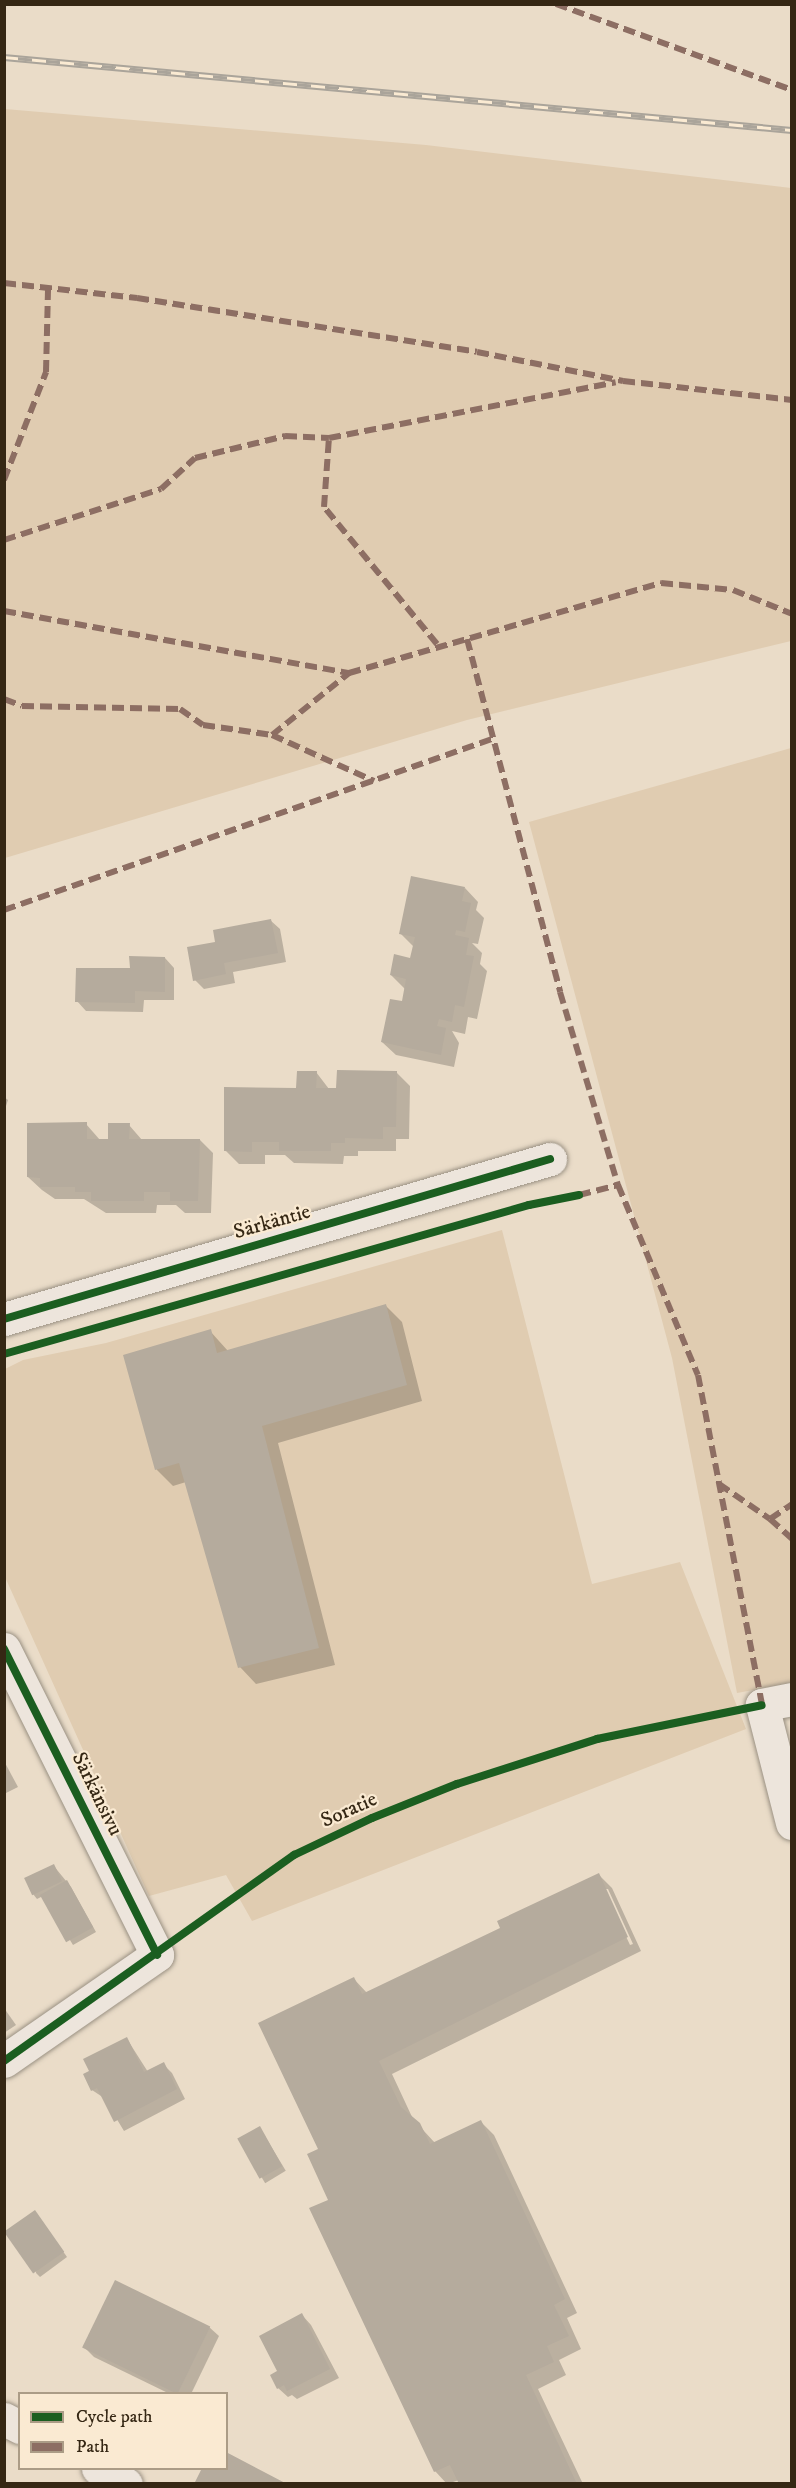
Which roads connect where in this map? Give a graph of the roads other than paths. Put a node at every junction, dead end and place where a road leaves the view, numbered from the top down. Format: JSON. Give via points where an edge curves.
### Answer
{"nodes":[{"id":1,"x":550,"y":1159,"type":"dead end"},
{"id":2,"x":4,"y":1319,"type":"edge"},
{"id":3,"x":4,"y":1649,"type":"edge"},
{"id":4,"x":777,"y":1702,"type":"edge"},
{"id":5,"x":792,"y":1823,"type":"edge"},
{"id":6,"x":4,"y":2061,"type":"edge"},
{"id":7,"x":4,"y":2419,"type":"edge"},
{"id":8,"x":18,"y":2426,"type":"edge"},
{"id":9,"x":100,"y":2470,"type":"edge"},
{"id":10,"x":126,"y":2484,"type":"edge"}],
"edges":[{"from":1,"to":2,"type":"street","name":"Särkäntie"},
{"from":3,"to":6,"type":"street","name":"Särkänsivu","via":[[157,1955]]},
{"from":4,"to":5,"type":"street"},
{"from":7,"to":8,"type":"street"},
{"from":9,"to":10,"type":"street"}]}
